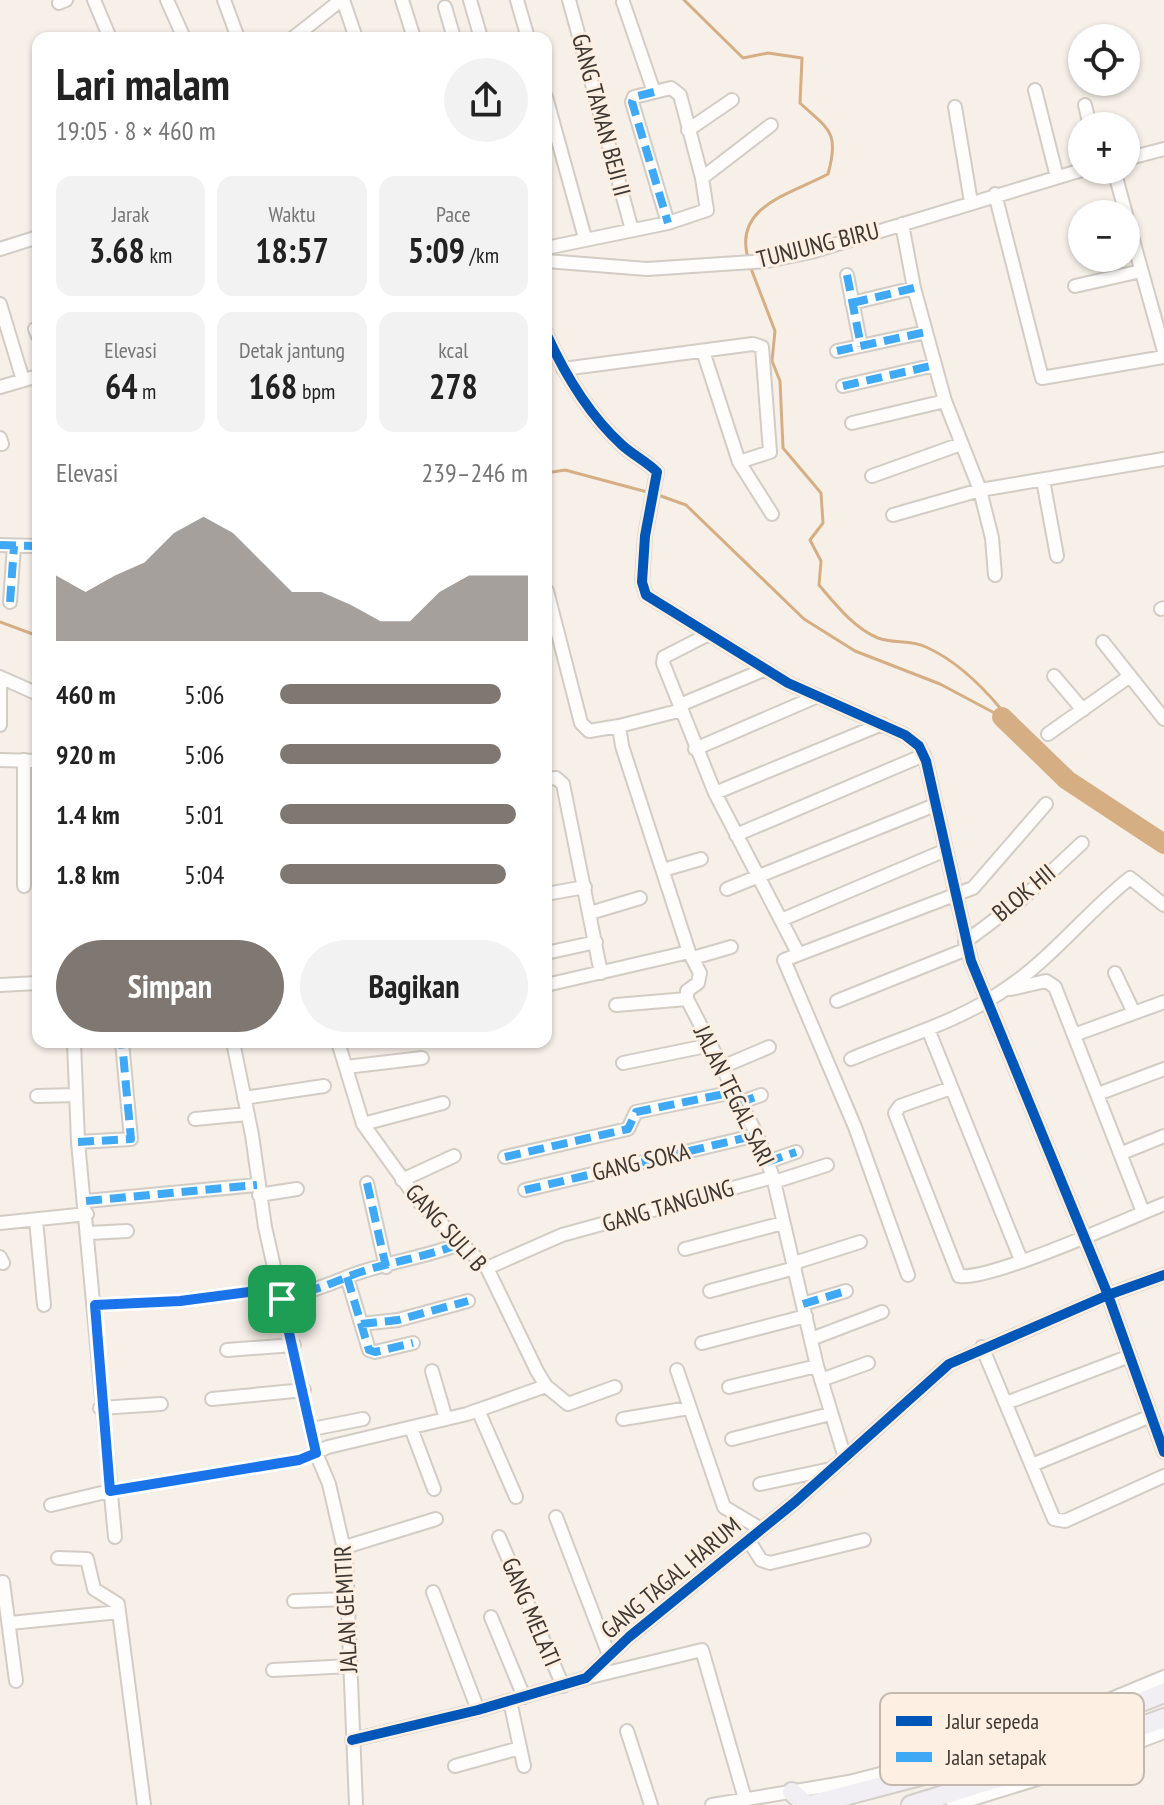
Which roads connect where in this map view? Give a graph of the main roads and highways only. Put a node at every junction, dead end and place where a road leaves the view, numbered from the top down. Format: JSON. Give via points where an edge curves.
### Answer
{"nodes":[{"id":1,"x":1164,"y":1693,"type":"edge"},
{"id":2,"x":1144,"y":1701,"type":"edge"},
{"id":3,"x":1164,"y":1718,"type":"edge"},
{"id":4,"x":1144,"y":1725,"type":"edge"},
{"id":5,"x":885,"y":1785,"type":"edge"},
{"id":6,"x":976,"y":1785,"type":"edge"},
{"id":7,"x":792,"y":1792,"type":"road end"},
{"id":8,"x":808,"y":1805,"type":"edge"},
{"id":9,"x":911,"y":1805,"type":"edge"}],
"edges":[{"from":1,"to":2,"type":"highway"},
{"from":3,"to":4,"type":"highway"},
{"from":5,"to":8,"type":"highway"},
{"from":6,"to":9,"type":"highway"},
{"from":7,"to":8,"type":"highway"}]}
